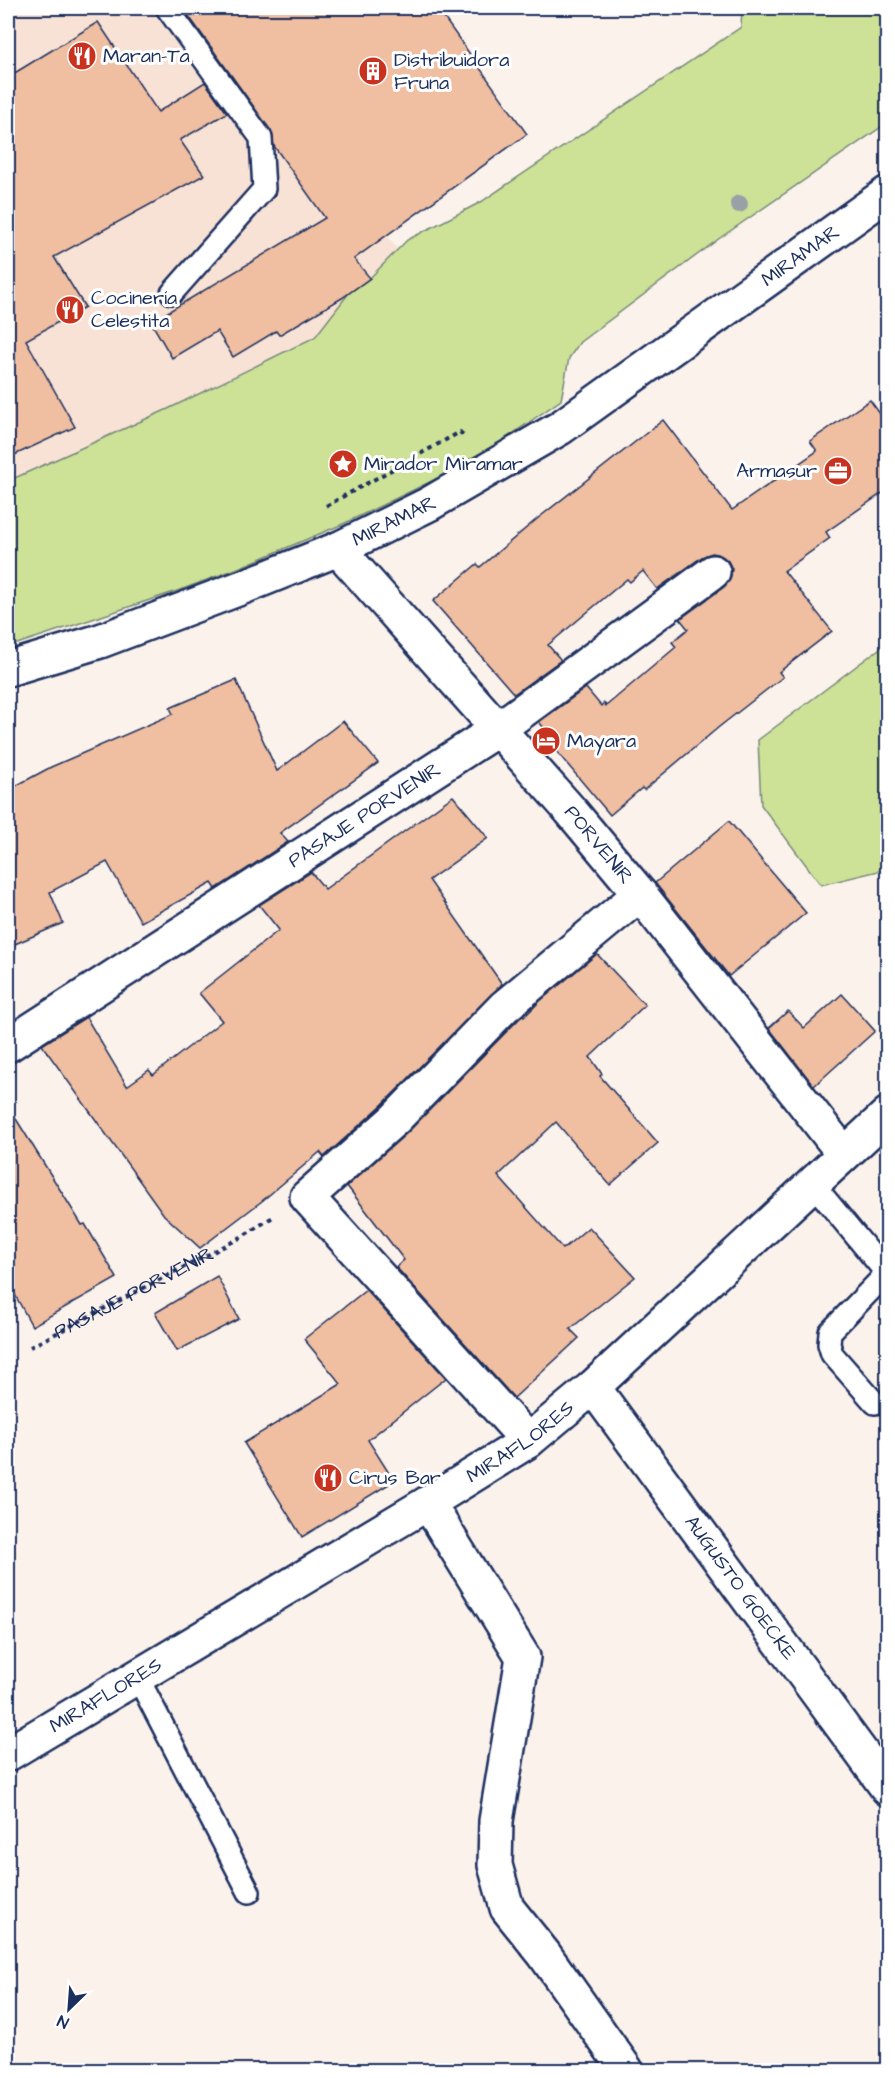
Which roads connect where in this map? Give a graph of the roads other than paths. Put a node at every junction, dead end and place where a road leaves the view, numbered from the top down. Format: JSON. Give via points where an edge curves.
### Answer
{"nodes":[{"id":1,"x":167,"y":8,"type":"edge"},
{"id":2,"x":888,"y":194,"type":"edge"},
{"id":3,"x":172,"y":293,"type":"dead end"},
{"id":4,"x":338,"y":549,"type":"junction"},
{"id":5,"x":713,"y":572,"type":"dead end"},
{"id":6,"x":8,"y":669,"type":"edge"},
{"id":7,"x":498,"y":729,"type":"junction"},
{"id":8,"x":640,"y":894,"type":"junction"},
{"id":9,"x":8,"y":1045,"type":"edge"},
{"id":10,"x":888,"y":1114,"type":"edge"},
{"id":11,"x":844,"y":1154,"type":"junction"},
{"id":12,"x":813,"y":1184,"type":"junction"},
{"id":13,"x":887,"y":1275,"type":"edge"},
{"id":14,"x":593,"y":1387,"type":"junction"},
{"id":15,"x":875,"y":1403,"type":"dead end"},
{"id":16,"x":528,"y":1441,"type":"junction"},
{"id":17,"x":428,"y":1503,"type":"junction"},
{"id":18,"x":137,"y":1676,"type":"junction"},
{"id":19,"x":8,"y":1754,"type":"edge"},
{"id":20,"x":888,"y":1789,"type":"edge"},
{"id":21,"x":249,"y":1892,"type":"dead end"},
{"id":22,"x":626,"y":2070,"type":"edge"}],
"edges":[{"from":1,"to":3,"type":"lane","via":[[261,138],[264,189]]},
{"from":2,"to":4,"type":"street","name":"MIRAMAR","via":[[560,428],[429,504]]},
{"from":4,"to":6,"type":"street","name":"MIRAMAR","via":[[100,641]]},
{"from":4,"to":7,"type":"street","name":"PORVENIR"},
{"from":5,"to":7,"type":"street","name":"PASAJE PORVENIR"},
{"from":7,"to":8,"type":"street","name":"PORVENIR"},
{"from":7,"to":9,"type":"street","name":"PASAJE PORVENIR"},
{"from":8,"to":11,"type":"street","name":"PORVENIR"},
{"from":8,"to":16,"type":"street","via":[[504,1007],[395,1119],[307,1197]]},
{"from":10,"to":11,"type":"street","name":"MIRAFLORES"},
{"from":11,"to":12,"type":"street","name":"MIRAFLORES"},
{"from":12,"to":13,"type":"lane"},
{"from":12,"to":14,"type":"street","name":"MIRAFLORES"},
{"from":13,"to":15,"type":"lane","via":[[830,1332],[832,1354]]},
{"from":14,"to":16,"type":"street","name":"MIRAFLORES"},
{"from":14,"to":20,"type":"street","name":"AUGUSTO GOECKE"},
{"from":16,"to":17,"type":"street","name":"MIRAFLORES"},
{"from":17,"to":18,"type":"street","name":"MIRAFLORES"},
{"from":17,"to":22,"type":"street","via":[[523,1657],[496,1821],[495,1865],[507,1908]]},
{"from":18,"to":19,"type":"street","name":"MIRAFLORES"},
{"from":18,"to":21,"type":"lane"}]}
